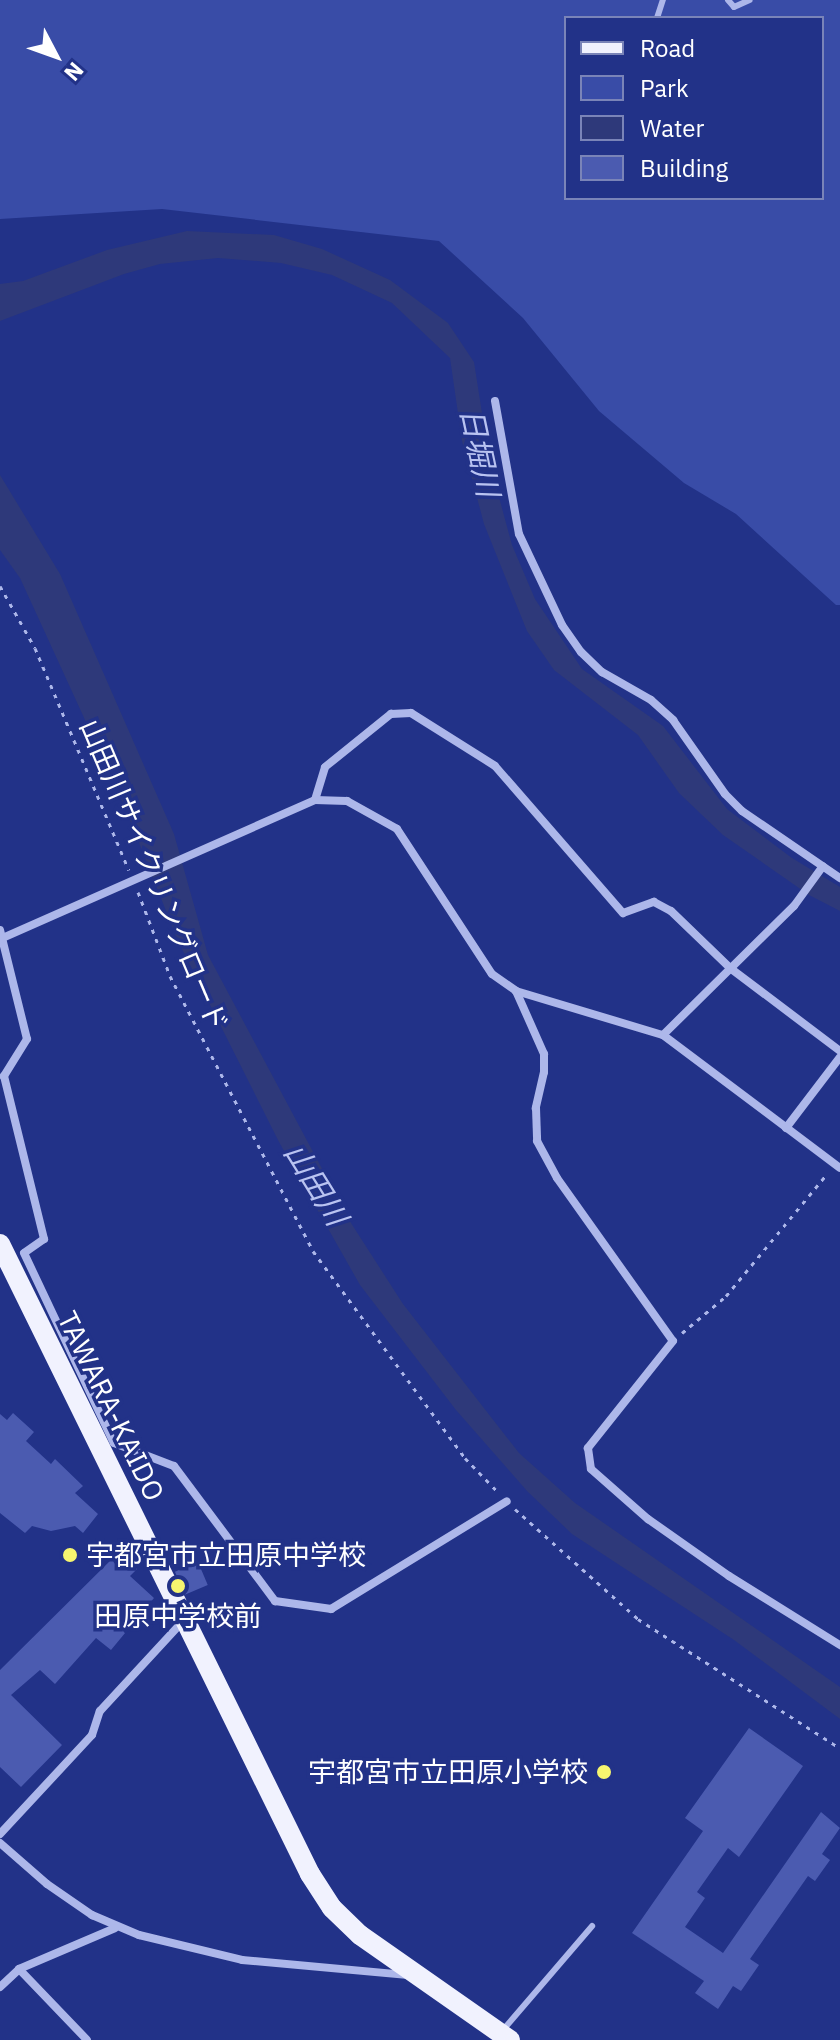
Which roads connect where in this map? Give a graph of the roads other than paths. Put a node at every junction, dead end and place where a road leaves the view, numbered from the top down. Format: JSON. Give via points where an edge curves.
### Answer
{"nodes":[{"id":1,"x":728,"y":0,"type":"edge"},
{"id":2,"x":750,"y":0,"type":"edge"},
{"id":3,"x":495,"y":401,"type":"dead end"},
{"id":4,"x":315,"y":800,"type":"junction"},
{"id":5,"x":823,"y":866,"type":"junction"},
{"id":6,"x":840,"y":878,"type":"edge"},
{"id":7,"x":1,"y":936,"type":"edge"},
{"id":8,"x":730,"y":968,"type":"junction"},
{"id":9,"x":516,"y":991,"type":"junction"},
{"id":10,"x":663,"y":1035,"type":"junction"},
{"id":11,"x":840,"y":1054,"type":"edge"},
{"id":12,"x":786,"y":1128,"type":"junction"},
{"id":13,"x":837,"y":1166,"type":"edge"},
{"id":14,"x":0,"y":1244,"type":"edge"},
{"id":15,"x":507,"y":1501,"type":"road end"},
{"id":16,"x":184,"y":1620,"type":"junction"},
{"id":17,"x":840,"y":1645,"type":"edge"},
{"id":18,"x":0,"y":1834,"type":"edge"},
{"id":19,"x":0,"y":1843,"type":"edge"},
{"id":20,"x":592,"y":1926,"type":"dead end"},
{"id":21,"x":115,"y":1928,"type":"junction"},
{"id":22,"x":19,"y":1969,"type":"junction"},
{"id":23,"x":421,"y":1977,"type":"junction"},
{"id":24,"x":0,"y":1987,"type":"edge"},
{"id":25,"x":505,"y":2036,"type":"edge"},
{"id":26,"x":87,"y":2040,"type":"edge"}],
"edges":[{"from":1,"to":2,"type":"lane","via":[[734,7]]},
{"from":3,"to":5,"type":"street","via":[[519,534],[562,625],[581,652],[673,720],[742,811]]},
{"from":4,"to":7,"type":"street"},
{"from":4,"to":8,"type":"street","via":[[325,767],[391,714],[411,713],[495,766],[623,913],[654,902],[671,911]]},
{"from":4,"to":9,"type":"street","via":[[347,801],[397,829],[474,952]]},
{"from":5,"to":6,"type":"street"},
{"from":5,"to":8,"type":"street","via":[[794,906]]},
{"from":7,"to":15,"type":"street","via":[[27,1039],[4,1076],[44,1239],[24,1253],[114,1443],[174,1466],[275,1601],[331,1609]]},
{"from":8,"to":10,"type":"street"},
{"from":8,"to":11,"type":"street"},
{"from":9,"to":10,"type":"street"},
{"from":9,"to":17,"type":"street","via":[[544,1054],[537,1141],[557,1178],[673,1341],[588,1448],[591,1469],[648,1519]]},
{"from":10,"to":12,"type":"street"},
{"from":11,"to":12,"type":"street"},
{"from":12,"to":13,"type":"street"},
{"from":14,"to":16,"type":"main road","name":"TAWARA-KAIDO"},
{"from":16,"to":18,"type":"street","via":[[100,1711],[92,1735]]},
{"from":16,"to":23,"type":"main road","name":"TAWARA-KAIDO","via":[[310,1874],[332,1908],[360,1935]]},
{"from":19,"to":21,"type":"street","via":[[47,1884]]},
{"from":20,"to":25,"type":"lane"},
{"from":21,"to":22,"type":"street"},
{"from":21,"to":23,"type":"street","via":[[242,1960]]},
{"from":22,"to":24,"type":"street"},
{"from":22,"to":26,"type":"street"},
{"from":23,"to":25,"type":"main road","name":"TAWARA-KAIDO"}]}
